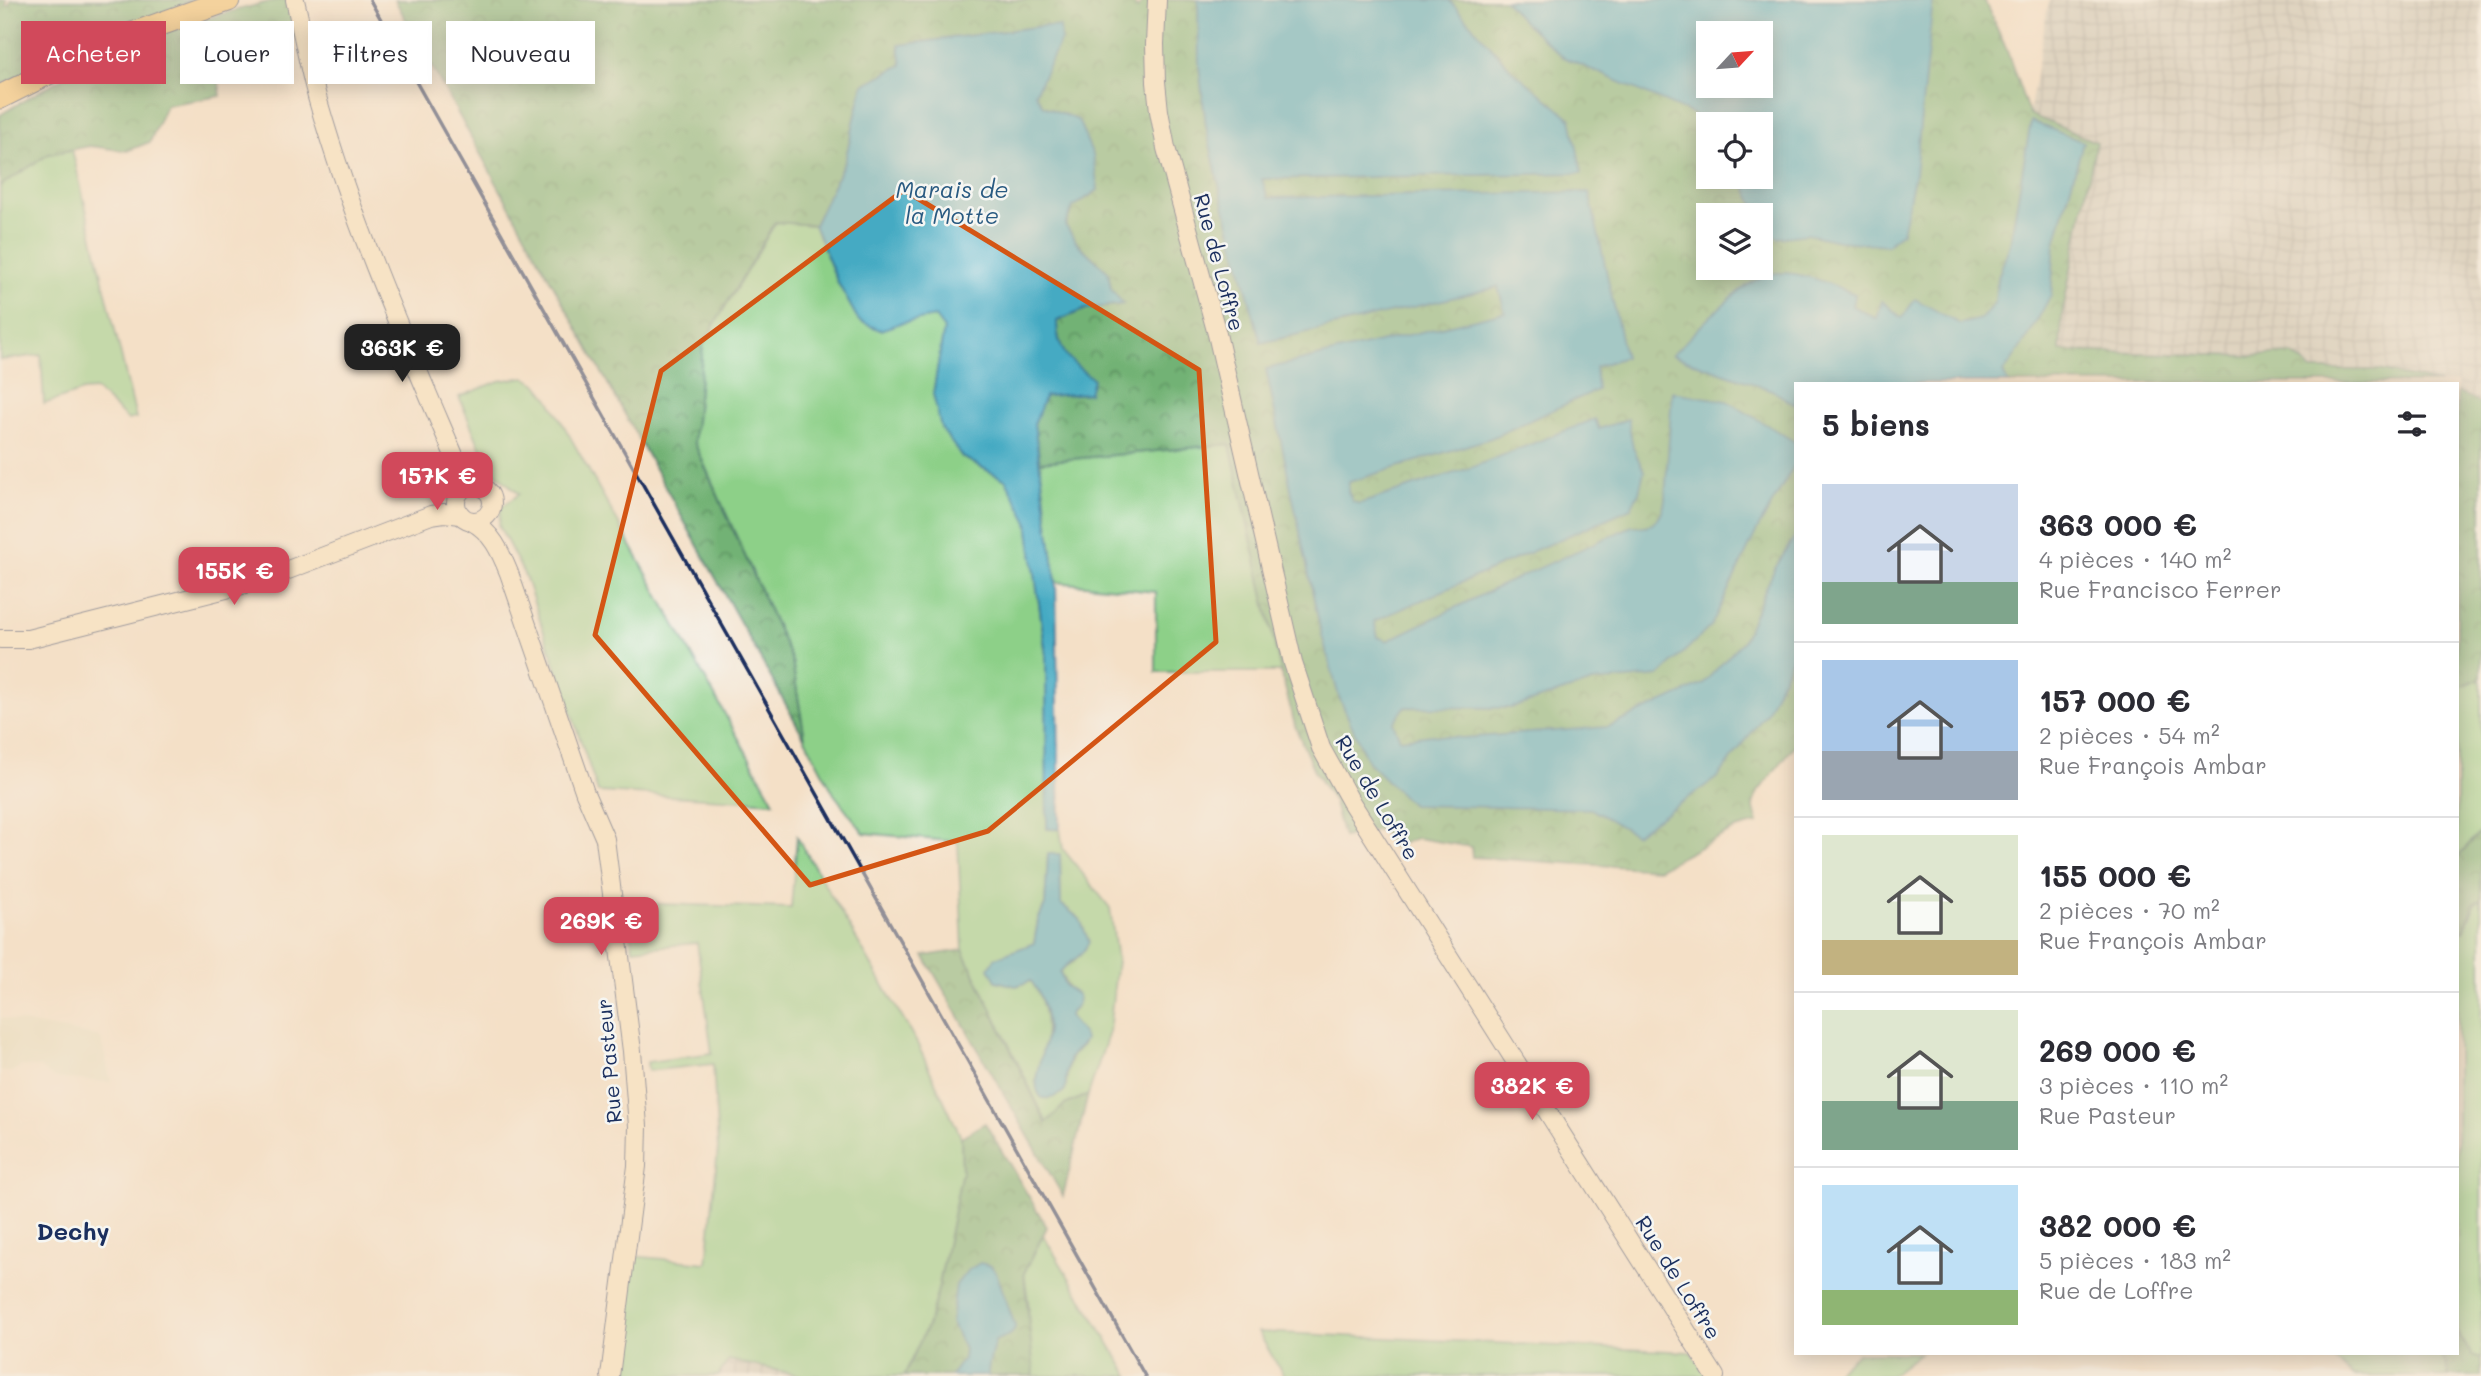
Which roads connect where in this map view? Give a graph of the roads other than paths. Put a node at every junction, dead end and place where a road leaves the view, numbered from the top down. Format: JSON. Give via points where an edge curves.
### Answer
{"nodes":[{"id":1,"x":228,"y":0,"type":"edge"},
{"id":2,"x":1145,"y":0,"type":"edge"},
{"id":3,"x":1157,"y":0,"type":"edge"},
{"id":4,"x":296,"y":3,"type":"edge"},
{"id":5,"x":1155,"y":44,"type":"junction"},
{"id":6,"x":3,"y":95,"type":"edge"},
{"id":7,"x":467,"y":489,"type":"junction"},
{"id":8,"x":466,"y":518,"type":"junction"},
{"id":9,"x":0,"y":639,"type":"edge"},
{"id":10,"x":610,"y":1376,"type":"edge"},
{"id":11,"x":1715,"y":1376,"type":"edge"}],
"edges":[{"from":1,"to":6,"type":"highway","via":[[110,42]]},
{"from":2,"to":5,"type":"street","name":"Rue de Loffre"},
{"from":3,"to":5,"type":"street","name":"Rue de Loffre"},
{"from":4,"to":7,"type":"street","via":[[322,114],[352,206]]},
{"from":5,"to":11,"type":"street","name":"Rue de Loffre","via":[[1166,148],[1221,351],[1286,639],[1321,748]]},
{"from":7,"to":8,"type":"street","via":[[456,506]]},
{"from":7,"to":8,"type":"street","via":[[483,488],[491,507],[484,518]]},
{"from":8,"to":9,"type":"street","via":[[431,515],[262,580],[21,640]]},
{"from":8,"to":10,"type":"street","name":"Rue Pasteur","via":[[487,532],[499,549],[603,832],[608,859],[638,1137]]}]}
